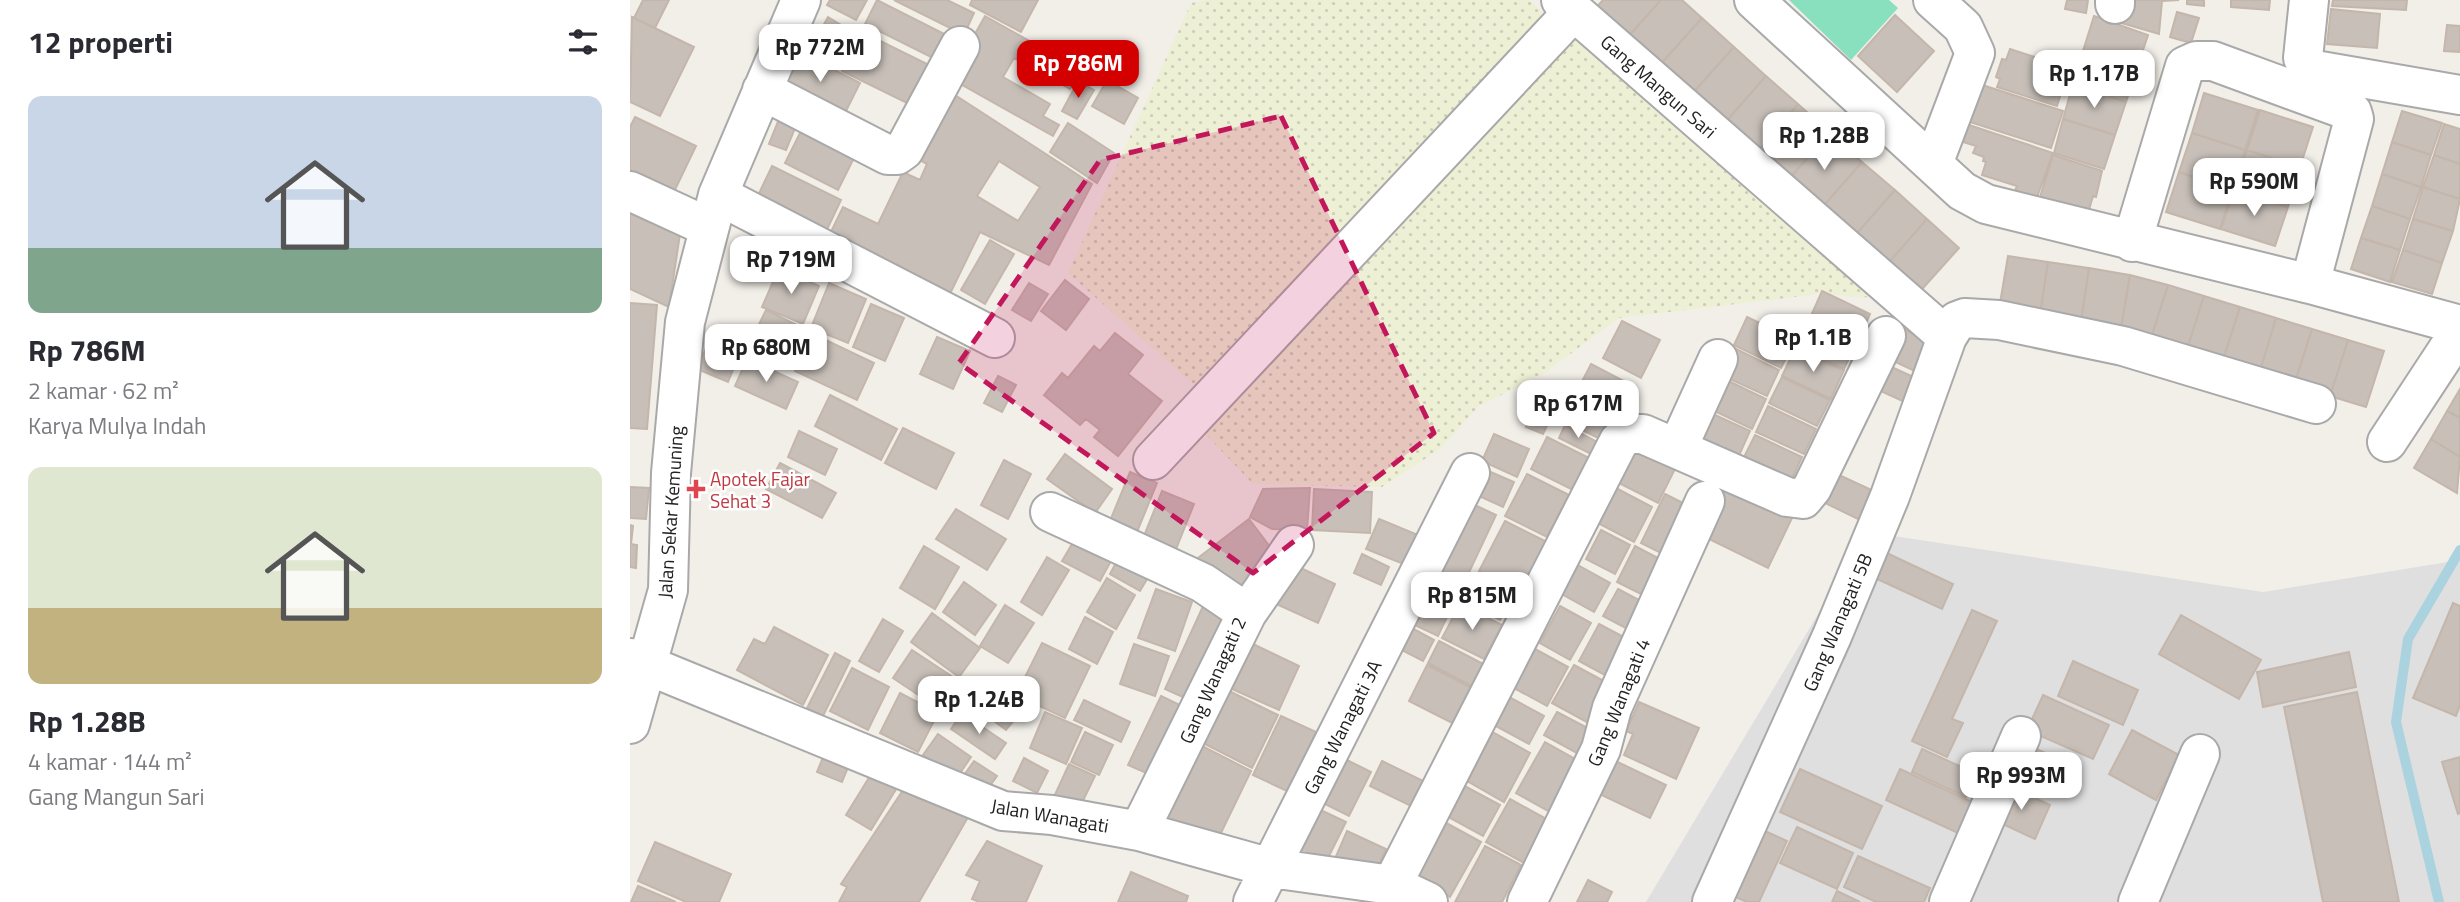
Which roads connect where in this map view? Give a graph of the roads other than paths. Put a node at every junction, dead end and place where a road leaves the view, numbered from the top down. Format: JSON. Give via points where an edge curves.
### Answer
{"nodes":[{"id":1,"x":1933,"y":0,"type":"edge"},
{"id":2,"x":2309,"y":0,"type":"edge"},
{"id":3,"x":799,"y":1,"type":"edge"},
{"id":4,"x":1764,"y":3,"type":"edge"},
{"id":5,"x":1568,"y":6,"type":"edge"},
{"id":6,"x":960,"y":46,"type":"dead end"},
{"id":7,"x":762,"y":90,"type":"junction"},
{"id":8,"x":2460,"y":95,"type":"edge"},
{"id":9,"x":1933,"y":164,"type":"junction"},
{"id":10,"x":630,"y":191,"type":"edge"},
{"id":11,"x":713,"y":211,"type":"junction"},
{"id":12,"x":2132,"y":242,"type":"junction"},
{"id":13,"x":2310,"y":284,"type":"junction"},
{"id":14,"x":2460,"y":326,"type":"edge"},
{"id":15,"x":2460,"y":331,"type":"edge"},
{"id":16,"x":1886,"y":336,"type":"dead end"},
{"id":17,"x":1947,"y":337,"type":"junction"},
{"id":18,"x":995,"y":338,"type":"dead end"},
{"id":19,"x":1718,"y":359,"type":"dead end"},
{"id":20,"x":2316,"y":404,"type":"dead end"},
{"id":21,"x":2387,"y":442,"type":"dead end"},
{"id":22,"x":1677,"y":449,"type":"junction"},
{"id":23,"x":1153,"y":460,"type":"dead end"},
{"id":24,"x":1470,"y":473,"type":"dead end"},
{"id":25,"x":1705,"y":501,"type":"dead end"},
{"id":26,"x":1050,"y":512,"type":"dead end"},
{"id":27,"x":1294,"y":545,"type":"dead end"},
{"id":28,"x":1247,"y":613,"type":"junction"},
{"id":29,"x":639,"y":662,"type":"edge"},
{"id":30,"x":630,"y":724,"type":"edge"},
{"id":31,"x":2021,"y":736,"type":"dead end"},
{"id":32,"x":2200,"y":754,"type":"dead end"},
{"id":33,"x":1139,"y":831,"type":"junction"},
{"id":34,"x":1271,"y":868,"type":"junction"},
{"id":35,"x":1392,"y":885,"type":"junction"},
{"id":36,"x":1253,"y":902,"type":"edge"},
{"id":37,"x":1429,"y":902,"type":"edge"},
{"id":38,"x":1527,"y":902,"type":"edge"},
{"id":39,"x":1712,"y":902,"type":"edge"},
{"id":40,"x":1949,"y":902,"type":"edge"},
{"id":41,"x":2138,"y":902,"type":"edge"}],
"edges":[{"from":1,"to":9,"type":"street","via":[[1963,27],[1975,53]]},
{"from":2,"to":8,"type":"street","via":[[2304,61],[2309,68]]},
{"from":3,"to":7,"type":"street","name":"Jalan Sekar Kemuning"},
{"from":4,"to":9,"type":"street"},
{"from":5,"to":17,"type":"street","name":"Gang Mangun Sari"},
{"from":5,"to":23,"type":"street"},
{"from":6,"to":7,"type":"street","via":[[897,156]]},
{"from":7,"to":11,"type":"street","name":"Jalan Sekar Kemuning"},
{"from":9,"to":12,"type":"street","via":[[1962,191],[1986,204]]},
{"from":10,"to":11,"type":"street"},
{"from":11,"to":18,"type":"street"},
{"from":11,"to":29,"type":"street","name":"Jalan Sekar Kemuning","via":[[685,322],[671,472],[668,590]]},
{"from":12,"to":13,"type":"street"},
{"from":12,"to":13,"type":"street","via":[[2185,66],[2213,61],[2352,112],[2354,119]]},
{"from":13,"to":14,"type":"street"},
{"from":15,"to":21,"type":"street"},
{"from":16,"to":22,"type":"street","via":[[1803,499],[1787,497]]},
{"from":17,"to":20,"type":"street","via":[[1957,321],[1965,318],[1999,320],[2123,346]]},
{"from":17,"to":39,"type":"street","name":"Gang Wanagati 5B","via":[[1843,611]]},
{"from":19,"to":22,"type":"street"},
{"from":22,"to":35,"type":"street","via":[[1643,434],[1619,440]]},
{"from":24,"to":34,"type":"street","name":"Gang Wanagati 3A"},
{"from":25,"to":38,"type":"street","name":"Gang Wanagati 4","via":[[1612,708],[1601,749]]},
{"from":26,"to":28,"type":"street","name":"Gang Wanagati 2","via":[[1203,583]]},
{"from":27,"to":28,"type":"street"},
{"from":28,"to":33,"type":"street","name":"Gang Wanagati 2"},
{"from":29,"to":30,"type":"street","name":"Jalan Sekar Kemuning"},
{"from":29,"to":33,"type":"street","name":"Jalan Wanagati","via":[[1003,811]]},
{"from":31,"to":40,"type":"street"},
{"from":32,"to":41,"type":"street"},
{"from":33,"to":34,"type":"street","name":"Jalan Wanagati"},
{"from":34,"to":35,"type":"street","name":"Jalan Wanagati"},
{"from":34,"to":36,"type":"street","name":"Gang Wanagati 3A"},
{"from":35,"to":37,"type":"street","name":"Jalan Wanagati"}]}
